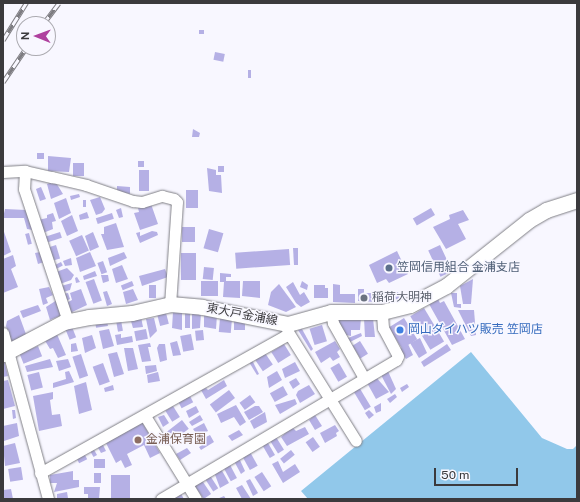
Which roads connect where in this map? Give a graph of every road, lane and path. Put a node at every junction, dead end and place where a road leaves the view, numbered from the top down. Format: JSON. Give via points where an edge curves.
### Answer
{"nodes":[{"id":1,"x":25,"y":170,"type":"junction"},
{"id":2,"x":3,"y":172,"type":"edge"},
{"id":3,"x":577,"y":200,"type":"edge"},
{"id":4,"x":170,"y":304,"type":"junction"},
{"id":5,"x":332,"y":312,"type":"junction"},
{"id":6,"x":382,"y":312,"type":"junction"},
{"id":7,"x":68,"y":322,"type":"junction"},
{"id":8,"x":288,"y":328,"type":"junction"},
{"id":9,"x":3,"y":333,"type":"edge"},
{"id":10,"x":5,"y":354,"type":"edge"},
{"id":11,"x":364,"y":378,"type":"junction"},
{"id":12,"x":330,"y":399,"type":"junction"},
{"id":13,"x":145,"y":416,"type":"junction"},
{"id":14,"x":356,"y":441,"type":"dead end"},
{"id":15,"x":40,"y":473,"type":"junction"},
{"id":16,"x":187,"y":483,"type":"junction"},
{"id":17,"x":48,"y":499,"type":"edge"},
{"id":18,"x":161,"y":499,"type":"edge"},
{"id":19,"x":196,"y":499,"type":"edge"}],
"edges":[{"from":1,"to":2,"type":"street"},
{"from":1,"to":4,"type":"street","via":[[86,185],[133,201],[142,202],[162,196],[174,199],[177,202]]},
{"from":1,"to":7,"type":"street","via":[[24,189]]},
{"from":3,"to":6,"type":"main road","name":"東大戸金浦線","via":[[546,210],[529,220],[446,286],[410,305]]},
{"from":4,"to":7,"type":"main road","name":"東大戸金浦線","via":[[132,313],[89,317]]},
{"from":4,"to":8,"type":"main road","name":"東大戸金浦線","via":[[202,307]]},
{"from":5,"to":6,"type":"main road","name":"東大戸金浦線"},
{"from":5,"to":8,"type":"main road","name":"東大戸金浦線"},
{"from":5,"to":11,"type":"street","via":[[333,324]]},
{"from":6,"to":11,"type":"street","via":[[383,328],[398,356],[396,360]]},
{"from":7,"to":10,"type":"main road","name":"東大戸金浦線","via":[[48,329]]},
{"from":8,"to":12,"type":"street"},
{"from":8,"to":13,"type":"street"},
{"from":9,"to":10,"type":"street"},
{"from":10,"to":15,"type":"street"},
{"from":11,"to":12,"type":"street"},
{"from":12,"to":14,"type":"street"},
{"from":12,"to":16,"type":"street"},
{"from":13,"to":15,"type":"street"},
{"from":13,"to":16,"type":"street"},
{"from":15,"to":17,"type":"street"},
{"from":16,"to":18,"type":"street"},
{"from":16,"to":19,"type":"street"}]}
